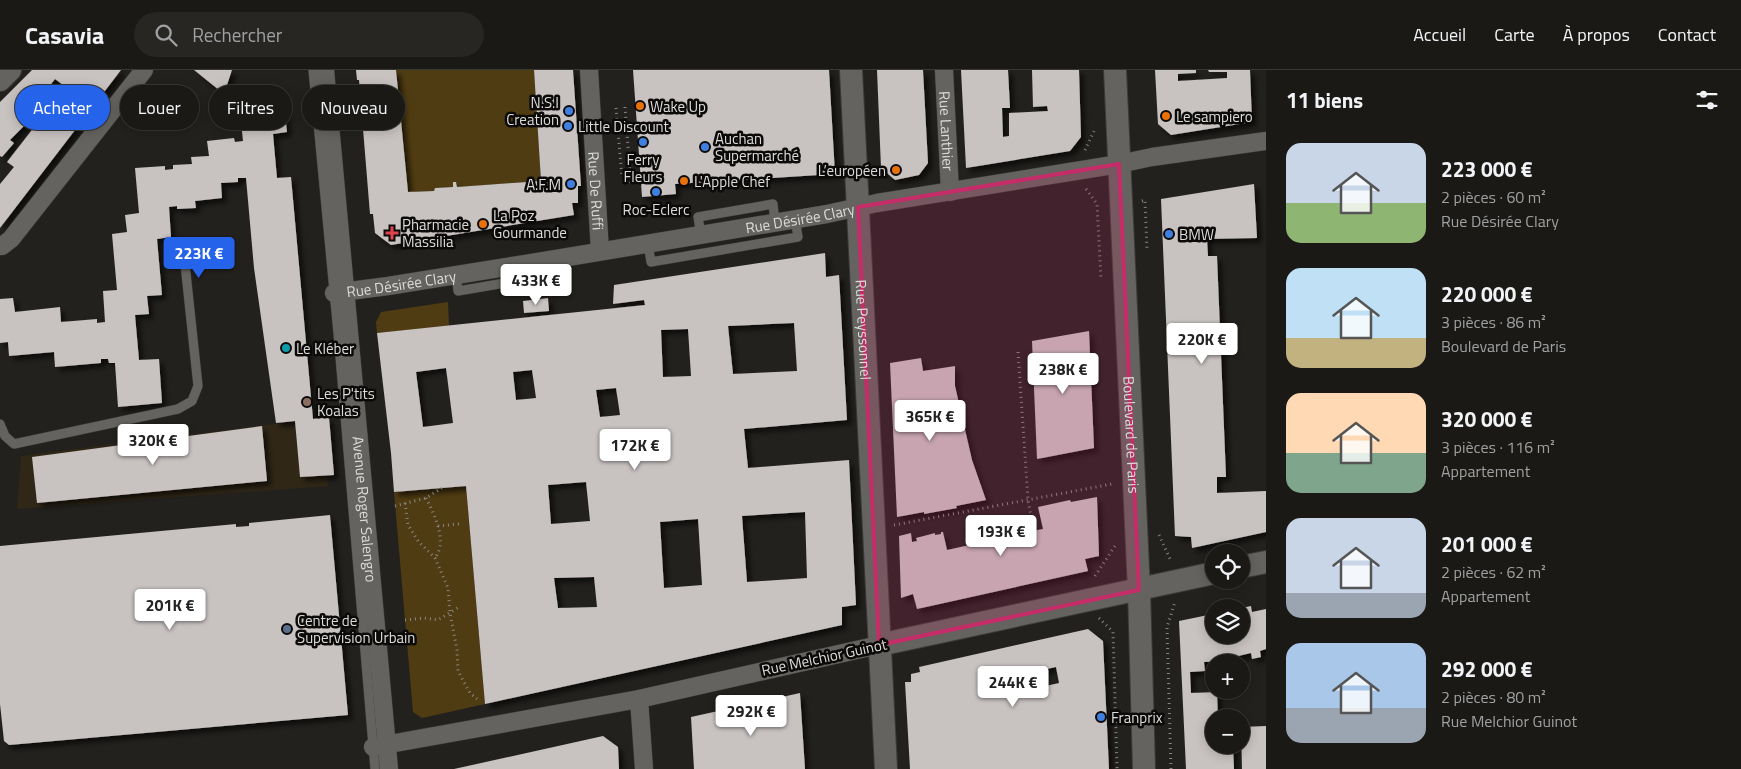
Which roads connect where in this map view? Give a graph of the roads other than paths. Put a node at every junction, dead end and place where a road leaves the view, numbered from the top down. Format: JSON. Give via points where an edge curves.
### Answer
{"nodes":[{"id":1,"x":10,"y":70,"type":"edge"},
{"id":2,"x":144,"y":70,"type":"edge"},
{"id":3,"x":313,"y":70,"type":"edge"},
{"id":4,"x":325,"y":70,"type":"edge"},
{"id":5,"x":589,"y":70,"type":"edge"},
{"id":6,"x":851,"y":70,"type":"edge"},
{"id":7,"x":944,"y":70,"type":"edge"},
{"id":8,"x":1115,"y":70,"type":"edge"},
{"id":9,"x":0,"y":80,"type":"edge"},
{"id":10,"x":1266,"y":141,"type":"edge"},
{"id":11,"x":1119,"y":164,"type":"junction"},
{"id":12,"x":950,"y":192,"type":"junction"},
{"id":13,"x":858,"y":207,"type":"junction"},
{"id":14,"x":795,"y":219,"type":"junction"},
{"id":15,"x":648,"y":244,"type":"junction"},
{"id":16,"x":0,"y":246,"type":"edge"},
{"id":17,"x":600,"y":251,"type":"junction"},
{"id":18,"x":185,"y":264,"type":"dead end"},
{"id":19,"x":340,"y":292,"type":"junction"},
{"id":20,"x":0,"y":424,"type":"edge"},
{"id":21,"x":1266,"y":562,"type":"edge"},
{"id":22,"x":1250,"y":565,"type":"edge"},
{"id":23,"x":1205,"y":575,"type":"edge"},
{"id":24,"x":1139,"y":590,"type":"junction"},
{"id":25,"x":879,"y":645,"type":"junction"},
{"id":26,"x":639,"y":699,"type":"junction"},
{"id":27,"x":380,"y":747,"type":"junction"},
{"id":28,"x":375,"y":769,"type":"edge"},
{"id":29,"x":389,"y":769,"type":"edge"},
{"id":30,"x":644,"y":769,"type":"edge"},
{"id":31,"x":886,"y":769,"type":"edge"},
{"id":32,"x":1144,"y":769,"type":"edge"}],
"edges":[{"from":1,"to":9,"type":"street"},
{"from":2,"to":16,"type":"street","via":[[11,239]]},
{"from":3,"to":19,"type":"lane","name":"Avenue Roger Salengro"},
{"from":4,"to":19,"type":"street","name":"Avenue Roger Salengro","via":[[341,249]]},
{"from":5,"to":17,"type":"street","name":"Rue De Ruffi"},
{"from":6,"to":13,"type":"street","name":"Rue Peyssonnel"},
{"from":7,"to":12,"type":"street","name":"Rue Lanthier"},
{"from":8,"to":11,"type":"street","name":"Boulevard de Paris"},
{"from":10,"to":11,"type":"street","name":"Rue Désirée Clary"},
{"from":11,"to":12,"type":"street","name":"Rue Désirée Clary"},
{"from":11,"to":24,"type":"street","name":"Boulevard de Paris"},
{"from":12,"to":13,"type":"street","name":"Rue Désirée Clary"},
{"from":13,"to":14,"type":"street","name":"Rue Désirée Clary"},
{"from":13,"to":25,"type":"street","name":"Rue Peyssonnel"},
{"from":14,"to":15,"type":"street","name":"Rue Désirée Clary"},
{"from":14,"to":15,"type":"lane","via":[[798,237],[651,262]]},
{"from":15,"to":17,"type":"street","name":"Rue Désirée Clary"},
{"from":17,"to":19,"type":"street","name":"Rue Désirée Clary"},
{"from":18,"to":20,"type":"lane","via":[[198,386],[192,401],[178,409],[14,444],[5,436]]},
{"from":19,"to":27,"type":"street","name":"Avenue Roger Salengro"},
{"from":21,"to":22,"type":"street"},
{"from":23,"to":24,"type":"street","name":"Rue Melchior Guinot"},
{"from":24,"to":25,"type":"street","name":"Rue Melchior Guinot"},
{"from":24,"to":32,"type":"street","name":"Boulevard de Paris"},
{"from":25,"to":26,"type":"street","name":"Rue Melchior Guinot"},
{"from":25,"to":31,"type":"street","name":"Rue Peyssonnel"},
{"from":26,"to":27,"type":"street","name":"Rue Melchior Guinot"},
{"from":26,"to":30,"type":"street"},
{"from":27,"to":28,"type":"lane","name":"Avenue Roger Salengro"},
{"from":27,"to":29,"type":"street","name":"Avenue Roger Salengro"}]}
